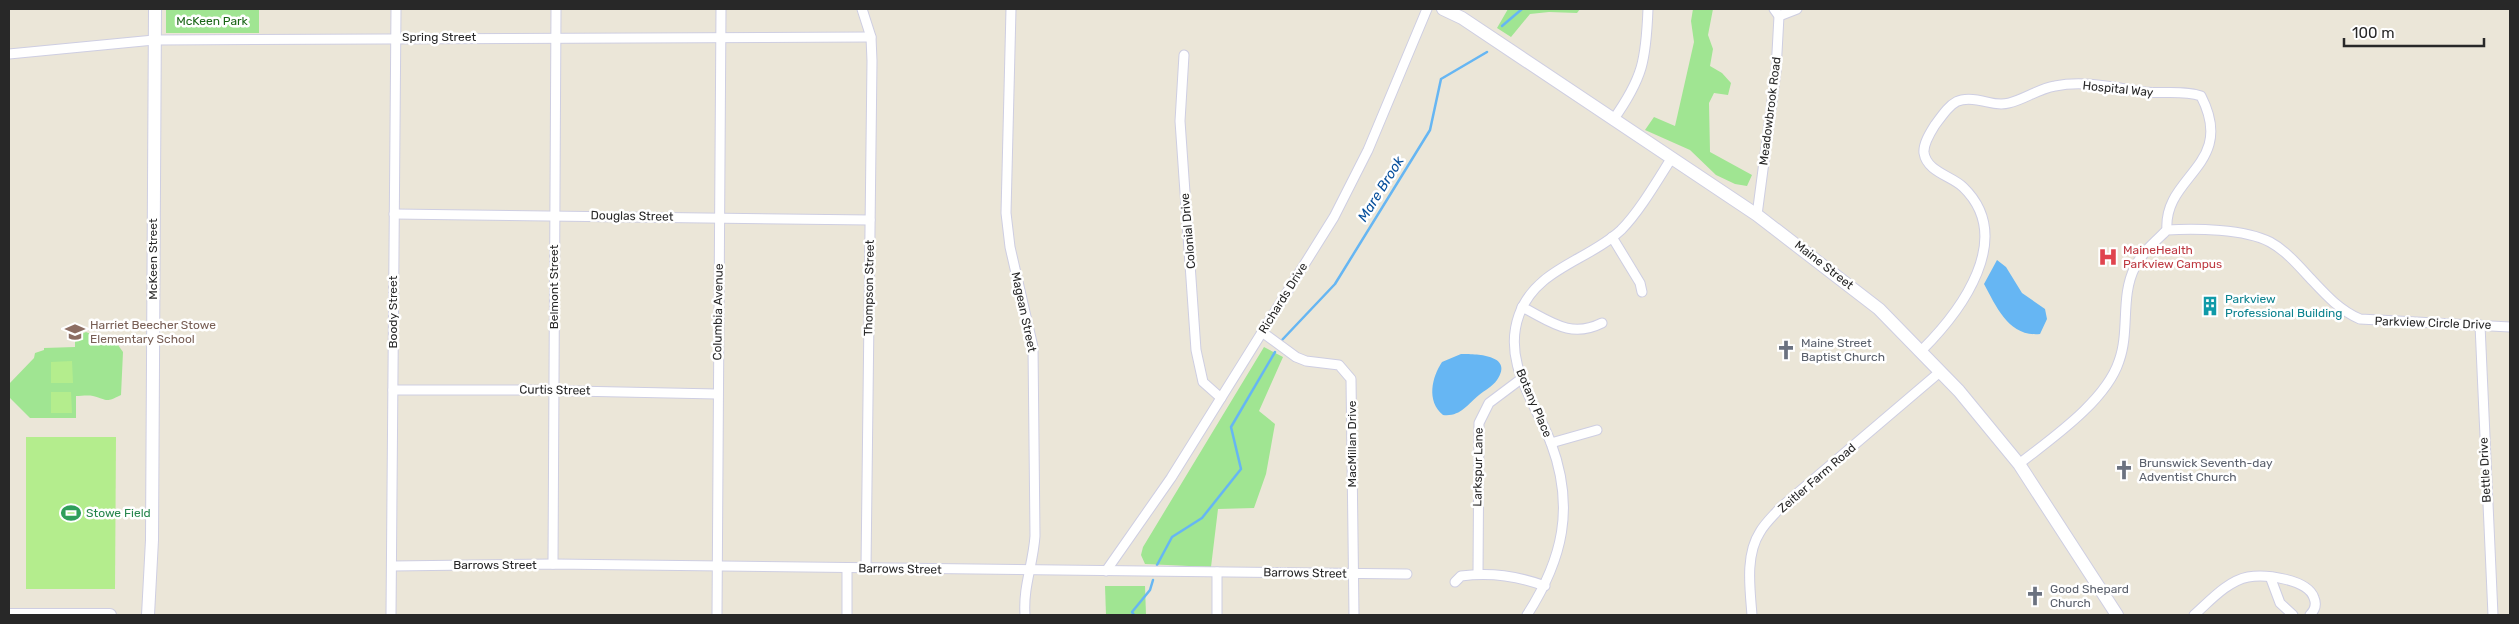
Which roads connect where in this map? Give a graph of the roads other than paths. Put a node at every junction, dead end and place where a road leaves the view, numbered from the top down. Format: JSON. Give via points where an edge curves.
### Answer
{"nodes":[{"id":1,"x":155,"y":9,"type":"edge"},
{"id":2,"x":396,"y":9,"type":"edge"},
{"id":3,"x":556,"y":9,"type":"edge"},
{"id":4,"x":721,"y":9,"type":"edge"},
{"id":5,"x":862,"y":9,"type":"edge"},
{"id":6,"x":1010,"y":9,"type":"edge"},
{"id":7,"x":1427,"y":9,"type":"edge"},
{"id":8,"x":1443,"y":9,"type":"edge"},
{"id":9,"x":1648,"y":9,"type":"edge"},
{"id":10,"x":1797,"y":9,"type":"edge"},
{"id":11,"x":1777,"y":12,"type":"edge"},
{"id":12,"x":556,"y":37,"type":"junction"},
{"id":13,"x":721,"y":37,"type":"junction"},
{"id":14,"x":870,"y":37,"type":"junction"},
{"id":15,"x":396,"y":38,"type":"junction"},
{"id":16,"x":154,"y":40,"type":"junction"},
{"id":17,"x":9,"y":54,"type":"edge"},
{"id":18,"x":1184,"y":55,"type":"dead end"},
{"id":19,"x":1613,"y":120,"type":"junction"},
{"id":20,"x":1671,"y":159,"type":"junction"},
{"id":21,"x":394,"y":214,"type":"junction"},
{"id":22,"x":1757,"y":215,"type":"junction"},
{"id":23,"x":555,"y":216,"type":"junction"},
{"id":24,"x":720,"y":218,"type":"junction"},
{"id":25,"x":870,"y":220,"type":"junction"},
{"id":26,"x":2167,"y":230,"type":"junction"},
{"id":27,"x":1612,"y":237,"type":"junction"},
{"id":28,"x":1642,"y":292,"type":"dead end"},
{"id":29,"x":1522,"y":307,"type":"junction"},
{"id":30,"x":1602,"y":323,"type":"dead end"},
{"id":31,"x":2480,"y":325,"type":"junction"},
{"id":32,"x":2510,"y":327,"type":"edge"},
{"id":33,"x":1262,"y":332,"type":"junction"},
{"id":34,"x":1922,"y":350,"type":"junction"},
{"id":35,"x":1941,"y":371,"type":"junction"},
{"id":36,"x":1521,"y":379,"type":"junction"},
{"id":37,"x":393,"y":390,"type":"junction"},
{"id":38,"x":554,"y":390,"type":"junction"},
{"id":39,"x":717,"y":394,"type":"junction"},
{"id":40,"x":1221,"y":398,"type":"junction"},
{"id":41,"x":1597,"y":430,"type":"dead end"},
{"id":42,"x":1551,"y":443,"type":"junction"},
{"id":43,"x":2019,"y":464,"type":"junction"},
{"id":44,"x":152,"y":540,"type":"junction"},
{"id":45,"x":553,"y":564,"type":"junction"},
{"id":46,"x":392,"y":566,"type":"junction"},
{"id":47,"x":717,"y":568,"type":"junction"},
{"id":48,"x":847,"y":568,"type":"junction"},
{"id":49,"x":866,"y":568,"type":"junction"},
{"id":50,"x":1029,"y":570,"type":"junction"},
{"id":51,"x":1106,"y":571,"type":"junction"},
{"id":52,"x":1217,"y":572,"type":"junction"},
{"id":53,"x":1354,"y":573,"type":"junction"},
{"id":54,"x":1407,"y":574,"type":"dead end"},
{"id":55,"x":1478,"y":574,"type":"junction"},
{"id":56,"x":2271,"y":579,"type":"junction"},
{"id":57,"x":1455,"y":582,"type":"dead end"},
{"id":58,"x":1545,"y":586,"type":"junction"},
{"id":59,"x":10,"y":615,"type":"edge"},
{"id":60,"x":110,"y":615,"type":"edge"},
{"id":61,"x":148,"y":615,"type":"edge"},
{"id":62,"x":157,"y":615,"type":"edge"},
{"id":63,"x":391,"y":615,"type":"edge"},
{"id":64,"x":717,"y":615,"type":"edge"},
{"id":65,"x":847,"y":615,"type":"edge"},
{"id":66,"x":1025,"y":615,"type":"edge"},
{"id":67,"x":1217,"y":615,"type":"edge"},
{"id":68,"x":1354,"y":615,"type":"edge"},
{"id":69,"x":1527,"y":615,"type":"edge"},
{"id":70,"x":1752,"y":615,"type":"edge"},
{"id":71,"x":2118,"y":615,"type":"edge"},
{"id":72,"x":2194,"y":615,"type":"edge"},
{"id":73,"x":2293,"y":615,"type":"edge"},
{"id":74,"x":2310,"y":615,"type":"edge"},
{"id":75,"x":2493,"y":615,"type":"edge"}],
"edges":[{"from":1,"to":16,"type":"street","name":"McKeen Street"},
{"from":2,"to":15,"type":"street","name":"Boody Street"},
{"from":3,"to":12,"type":"street","name":"Belmont Street"},
{"from":4,"to":13,"type":"street","name":"Columbia Avenue"},
{"from":5,"to":14,"type":"street","name":"Thompson Street"},
{"from":6,"to":50,"type":"street","name":"Magean Street","via":[[1006,222],[1034,364],[1035,536]]},
{"from":7,"to":33,"type":"street","name":"Richards Drive","via":[[1368,150],[1346,194]]},
{"from":8,"to":19,"type":"street","name":"Maine Street","via":[[1462,18]]},
{"from":9,"to":19,"type":"street","via":[[1642,72]]},
{"from":10,"to":11,"type":"street"},
{"from":11,"to":22,"type":"street","name":"Meadowbrook Road","via":[[1776,71]]},
{"from":12,"to":13,"type":"street","name":"Spring Street"},
{"from":12,"to":15,"type":"street","name":"Spring Street"},
{"from":12,"to":23,"type":"street","name":"Belmont Street"},
{"from":13,"to":14,"type":"street","name":"Spring Street"},
{"from":13,"to":24,"type":"street","name":"Columbia Avenue"},
{"from":14,"to":25,"type":"street","name":"Thompson Street"},
{"from":15,"to":16,"type":"street","name":"Spring Street"},
{"from":15,"to":21,"type":"street","name":"Boody Street"},
{"from":16,"to":17,"type":"street","name":"Spring Street"},
{"from":16,"to":44,"type":"street","name":"McKeen Street"},
{"from":18,"to":40,"type":"street","name":"Colonial Drive","via":[[1180,121],[1196,350],[1203,382]]},
{"from":19,"to":20,"type":"street","name":"Maine Street"},
{"from":20,"to":22,"type":"street","name":"Maine Street"},
{"from":20,"to":27,"type":"street","name":"Botany Place","via":[[1629,221]]},
{"from":21,"to":23,"type":"street","name":"Douglas Street"},
{"from":21,"to":37,"type":"street","name":"Boody Street"},
{"from":22,"to":34,"type":"street","name":"Maine Street","via":[[1847,283]]},
{"from":23,"to":24,"type":"street","name":"Douglas Street"},
{"from":23,"to":38,"type":"street","name":"Belmont Street"},
{"from":24,"to":25,"type":"street","name":"Douglas Street"},
{"from":24,"to":39,"type":"street","name":"Columbia Avenue"},
{"from":25,"to":49,"type":"street","name":"Thompson Street"},
{"from":26,"to":31,"type":"street","name":"Parkview Circle Drive","via":[[2234,233],[2268,241],[2286,254],[2342,310],[2360,319]]},
{"from":26,"to":34,"type":"street","name":"Hospital Way","via":[[2166,218],[2171,202],[2201,164],[2208,148],[2210,123],[2201,96],[2189,92],[2167,94],[2066,84],[2035,91],[2008,104],[1965,98],[1954,102],[1933,129],[1924,154],[1928,163],[1963,186],[1975,201],[1982,217],[1984,249],[1967,294],[1948,322]]},
{"from":26,"to":43,"type":"street","via":[[2140,259],[2131,275],[2120,361],[2109,383],[2073,419]]},
{"from":27,"to":28,"type":"street"},
{"from":27,"to":29,"type":"street","name":"Botany Place","via":[[1541,281]]},
{"from":29,"to":30,"type":"street","via":[[1569,330],[1586,330]]},
{"from":29,"to":36,"type":"street","name":"Botany Place","via":[[1514,336],[1515,358]]},
{"from":31,"to":32,"type":"street","name":"Parkview Circle Drive"},
{"from":31,"to":75,"type":"street","name":"Bettle Drive"},
{"from":33,"to":40,"type":"street","name":"Richards Drive"},
{"from":33,"to":53,"type":"street","name":"MacMillan Drive","via":[[1296,357],[1339,365],[1351,379]]},
{"from":34,"to":35,"type":"street","name":"Maine Street"},
{"from":35,"to":43,"type":"street","name":"Maine Street"},
{"from":35,"to":70,"type":"street","name":"Zeitler Farm Road","via":[[1780,508],[1765,525],[1751,556]]},
{"from":36,"to":42,"type":"street","name":"Botany Place"},
{"from":36,"to":55,"type":"street","name":"Larkspur Lane","via":[[1489,403],[1479,423]]},
{"from":37,"to":38,"type":"street","name":"Curtis Street"},
{"from":37,"to":46,"type":"street","name":"Boody Street"},
{"from":38,"to":39,"type":"street","name":"Curtis Street"},
{"from":38,"to":45,"type":"street","name":"Belmont Street"},
{"from":39,"to":47,"type":"street","name":"Columbia Avenue"},
{"from":40,"to":51,"type":"street","name":"Richards Drive","via":[[1150,511]]},
{"from":41,"to":42,"type":"street"},
{"from":42,"to":58,"type":"street","name":"Botany Place","via":[[1561,476],[1564,518],[1556,561]]},
{"from":43,"to":71,"type":"street","name":"Maine Street"},
{"from":44,"to":61,"type":"street","name":"McKeen Street"},
{"from":44,"to":62,"type":"street","name":"McKeen Street"},
{"from":45,"to":46,"type":"street","name":"Barrows Street"},
{"from":45,"to":47,"type":"street","name":"Barrows Street"},
{"from":46,"to":63,"type":"street","name":"Boody Street"},
{"from":47,"to":48,"type":"street","name":"Barrows Street"},
{"from":47,"to":64,"type":"street","name":"Columbia Avenue"},
{"from":48,"to":49,"type":"street","name":"Barrows Street"},
{"from":48,"to":65,"type":"street"},
{"from":49,"to":50,"type":"street","name":"Barrows Street"},
{"from":50,"to":51,"type":"street","name":"Barrows Street"},
{"from":50,"to":66,"type":"street","name":"Magean Street","via":[[1025,585]]},
{"from":51,"to":52,"type":"street","name":"Barrows Street"},
{"from":52,"to":53,"type":"street","name":"Barrows Street"},
{"from":52,"to":67,"type":"street"},
{"from":53,"to":54,"type":"street","name":"Barrows Street"},
{"from":53,"to":68,"type":"street","name":"MacMillan Drive"},
{"from":55,"to":57,"type":"street","via":[[1461,576]]},
{"from":55,"to":58,"type":"street","via":[[1530,580]]},
{"from":56,"to":72,"type":"street","via":[[2248,577],[2238,580]]},
{"from":56,"to":73,"type":"street","via":[[2280,603]]},
{"from":56,"to":74,"type":"street","via":[[2305,585],[2316,601]]},
{"from":58,"to":69,"type":"street","name":"Botany Place"},
{"from":59,"to":60,"type":"street"}]}
